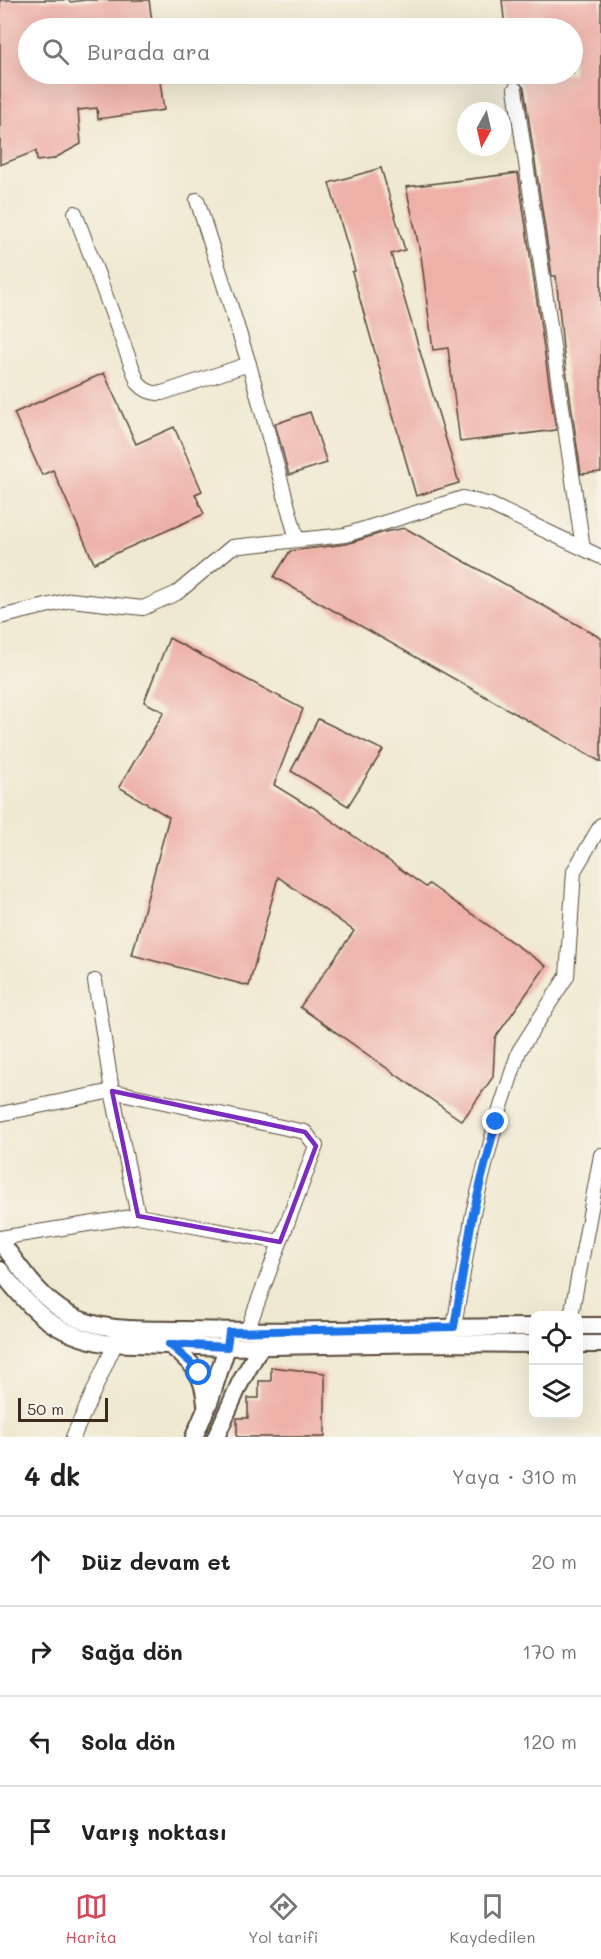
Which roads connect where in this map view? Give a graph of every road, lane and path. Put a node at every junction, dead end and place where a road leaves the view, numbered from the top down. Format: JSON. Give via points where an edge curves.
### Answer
{"nodes":[{"id":1,"x":515,"y":89,"type":"dead end"},
{"id":2,"x":197,"y":200,"type":"dead end"},
{"id":3,"x":75,"y":213,"type":"dead end"},
{"id":4,"x":249,"y":364,"type":"junction"},
{"id":5,"x":297,"y":540,"type":"junction"},
{"id":6,"x":583,"y":548,"type":"junction"},
{"id":7,"x":601,"y":557,"type":"edge"},
{"id":8,"x":0,"y":617,"type":"edge"},
{"id":9,"x":601,"y":825,"type":"edge"},
{"id":10,"x":95,"y":981,"type":"dead end"},
{"id":11,"x":112,"y":1091,"type":"junction"},
{"id":12,"x":0,"y":1114,"type":"edge"},
{"id":13,"x":601,"y":1155,"type":"edge"},
{"id":14,"x":138,"y":1216,"type":"junction"},
{"id":15,"x":0,"y":1240,"type":"edge"},
{"id":16,"x":280,"y":1242,"type":"junction"},
{"id":17,"x":0,"y":1270,"type":"edge"},
{"id":18,"x":572,"y":1311,"type":"edge"},
{"id":19,"x":583,"y":1326,"type":"edge"},
{"id":20,"x":601,"y":1326,"type":"edge"},
{"id":21,"x":454,"y":1327,"type":"junction"},
{"id":22,"x":529,"y":1327,"type":"edge"},
{"id":23,"x":119,"y":1336,"type":"junction"},
{"id":24,"x":257,"y":1336,"type":"junction"},
{"id":25,"x":228,"y":1339,"type":"junction"},
{"id":26,"x":169,"y":1344,"type":"junction"},
{"id":27,"x":529,"y":1344,"type":"edge"},
{"id":28,"x":583,"y":1344,"type":"edge"},
{"id":29,"x":601,"y":1344,"type":"edge"},
{"id":30,"x":206,"y":1408,"type":"junction"},
{"id":31,"x":73,"y":1437,"type":"edge"},
{"id":32,"x":194,"y":1437,"type":"edge"},
{"id":33,"x":216,"y":1437,"type":"edge"}],
"edges":[{"from":1,"to":6,"type":"street"},
{"from":2,"to":4,"type":"street"},
{"from":3,"to":4,"type":"street","via":[[141,387],[162,393]]},
{"from":4,"to":5,"type":"street"},
{"from":5,"to":6,"type":"street","via":[[345,535],[463,498],[491,505]]},
{"from":5,"to":8,"type":"street","via":[[232,548],[177,593],[143,608],[71,600]]},
{"from":6,"to":7,"type":"street"},
{"from":9,"to":21,"type":"street","via":[[574,871],[567,976],[519,1051],[496,1122],[473,1213]]},
{"from":10,"to":11,"type":"street"},
{"from":11,"to":12,"type":"street"},
{"from":11,"to":14,"type":"street"},
{"from":11,"to":16,"type":"street","via":[[305,1132],[316,1146]]},
{"from":13,"to":18,"type":"street"},
{"from":14,"to":15,"type":"street"},
{"from":14,"to":16,"type":"street"},
{"from":15,"to":23,"type":"street","via":[[29,1281],[50,1301],[69,1315]]},
{"from":16,"to":24,"type":"street"},
{"from":17,"to":23,"type":"street","via":[[18,1294],[68,1334],[87,1340]]},
{"from":19,"to":20,"type":"street"},
{"from":21,"to":22,"type":"street"},
{"from":21,"to":24,"type":"street"},
{"from":23,"to":25,"type":"street"},
{"from":23,"to":26,"type":"street"},
{"from":23,"to":31,"type":"street"},
{"from":24,"to":25,"type":"street"},
{"from":24,"to":27,"type":"street"},
{"from":24,"to":33,"type":"street"},
{"from":25,"to":26,"type":"street"},
{"from":25,"to":30,"type":"street"},
{"from":26,"to":30,"type":"street","via":[[199,1373],[205,1387]]},
{"from":28,"to":29,"type":"street"},
{"from":30,"to":32,"type":"street"}]}
